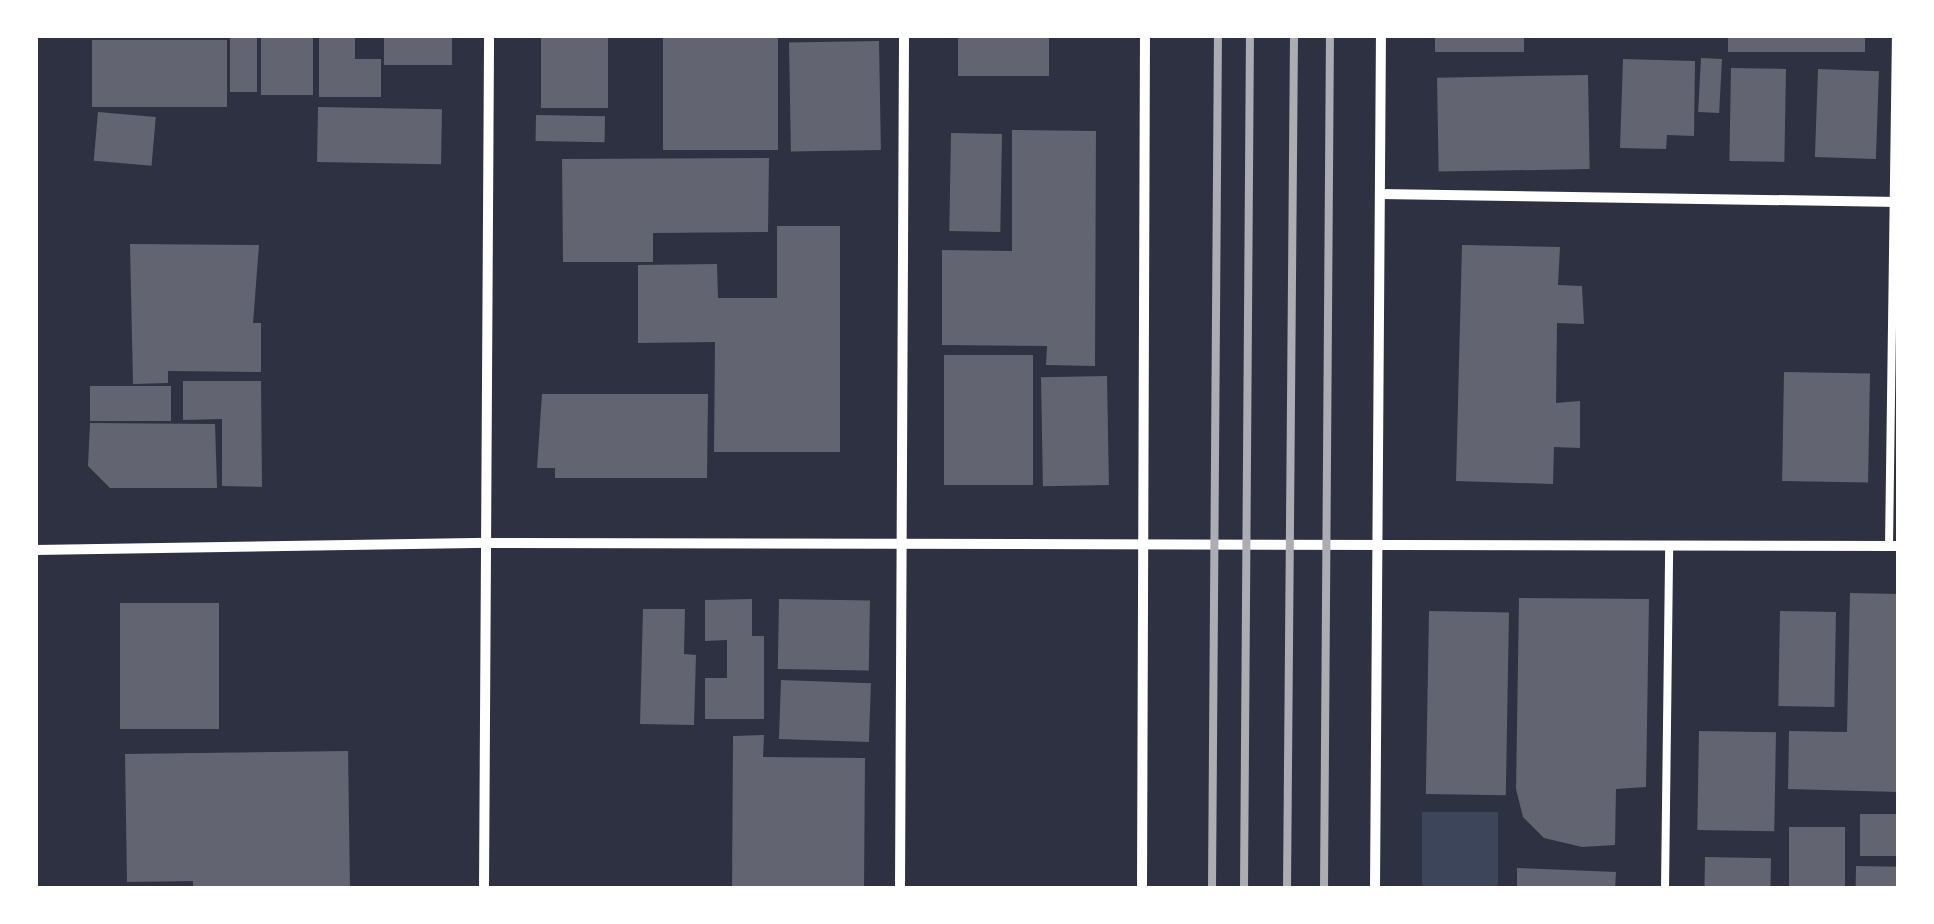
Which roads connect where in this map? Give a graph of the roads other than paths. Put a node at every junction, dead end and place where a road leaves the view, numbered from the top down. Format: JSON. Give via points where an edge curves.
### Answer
{"nodes":[{"id":1,"x":489,"y":35,"type":"edge"},
{"id":2,"x":904,"y":35,"type":"edge"},
{"id":3,"x":1145,"y":35,"type":"edge"},
{"id":4,"x":1381,"y":35,"type":"edge"},
{"id":5,"x":1896,"y":35,"type":"edge"},
{"id":6,"x":1380,"y":194,"type":"junction"},
{"id":7,"x":1896,"y":202,"type":"edge"},
{"id":8,"x":490,"y":543,"type":"junction"},
{"id":9,"x":898,"y":544,"type":"junction"},
{"id":10,"x":1669,"y":546,"type":"junction"},
{"id":11,"x":1894,"y":546,"type":"edge"},
{"id":12,"x":1144,"y":547,"type":"junction"},
{"id":13,"x":1377,"y":547,"type":"junction"},
{"id":14,"x":35,"y":550,"type":"edge"},
{"id":15,"x":484,"y":889,"type":"edge"},
{"id":16,"x":900,"y":889,"type":"edge"},
{"id":17,"x":1142,"y":889,"type":"edge"},
{"id":18,"x":1375,"y":889,"type":"edge"},
{"id":19,"x":1665,"y":889,"type":"edge"}],
"edges":[{"from":1,"to":8,"type":"street"},
{"from":2,"to":9,"type":"street"},
{"from":3,"to":12,"type":"street"},
{"from":4,"to":6,"type":"street"},
{"from":5,"to":7,"type":"lane"},
{"from":6,"to":7,"type":"street"},
{"from":6,"to":13,"type":"street"},
{"from":7,"to":11,"type":"lane"},
{"from":8,"to":9,"type":"street"},
{"from":8,"to":14,"type":"street"},
{"from":8,"to":15,"type":"street"},
{"from":9,"to":12,"type":"street"},
{"from":9,"to":16,"type":"street"},
{"from":10,"to":11,"type":"street"},
{"from":10,"to":13,"type":"street"},
{"from":10,"to":19,"type":"lane"},
{"from":12,"to":13,"type":"street"},
{"from":12,"to":17,"type":"street"},
{"from":13,"to":18,"type":"street"}]}
